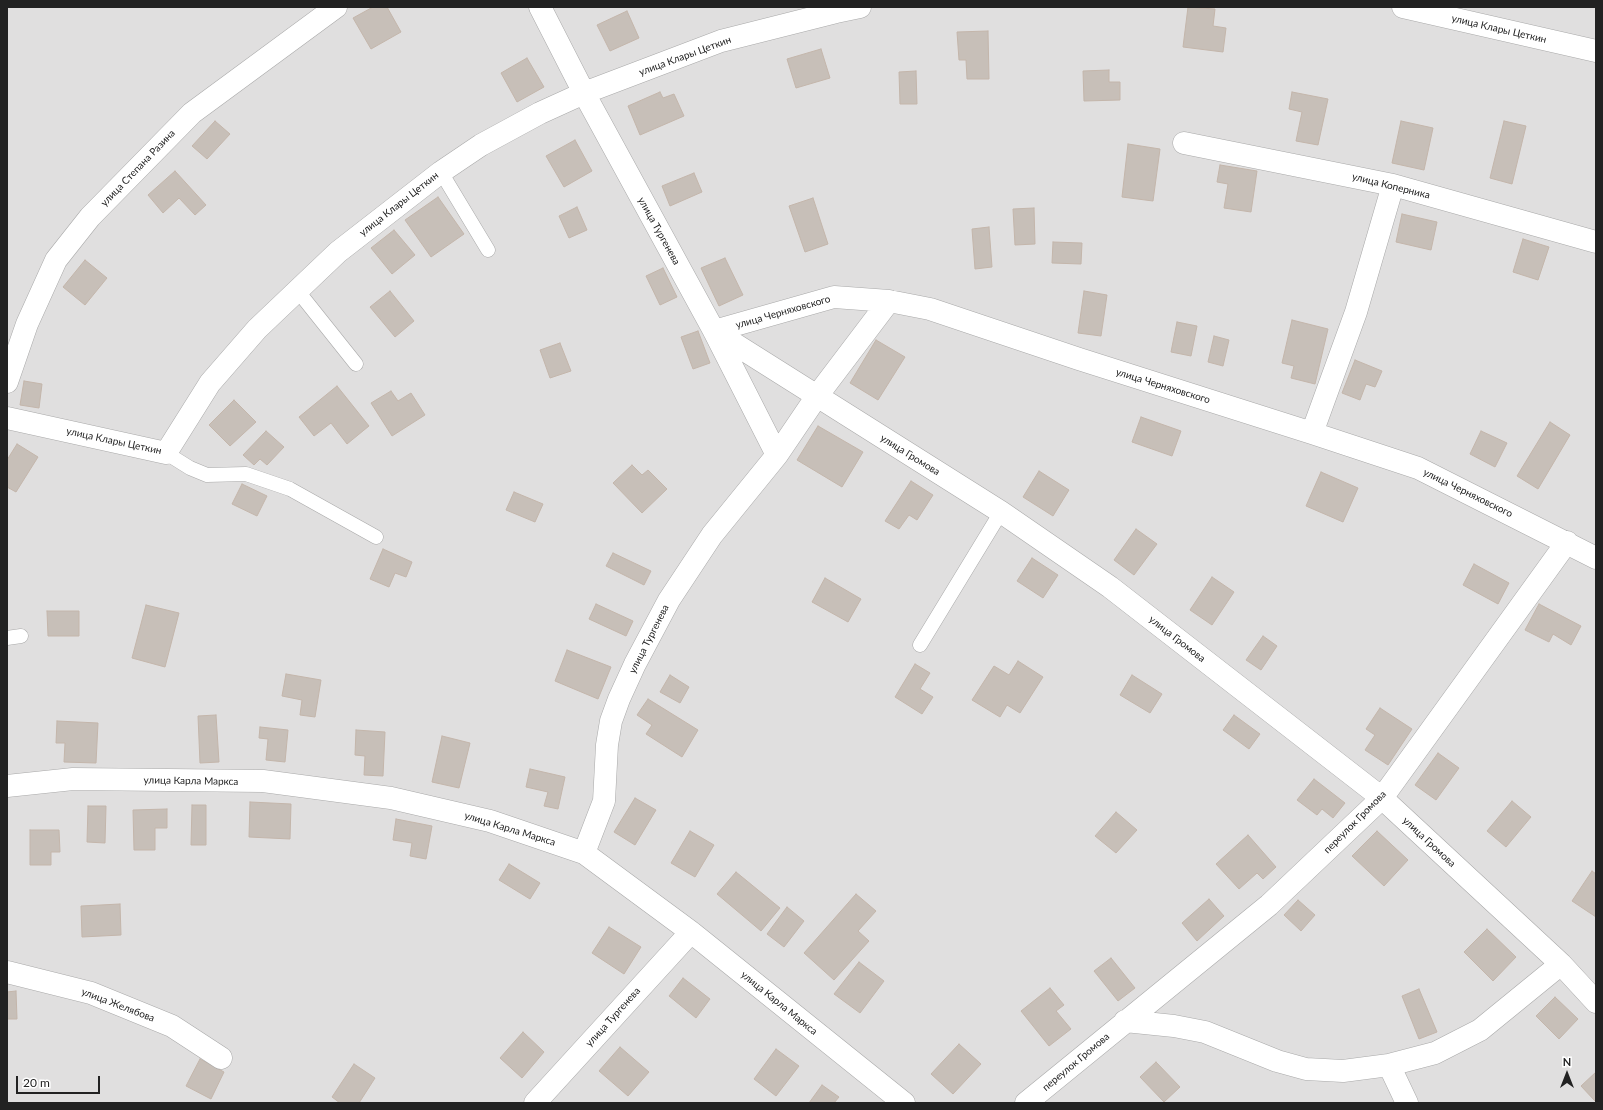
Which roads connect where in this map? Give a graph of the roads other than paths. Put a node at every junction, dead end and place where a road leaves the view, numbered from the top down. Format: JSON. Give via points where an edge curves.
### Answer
{"nodes":[{"id":1,"x":336,"y":7,"type":"edge"},
{"id":2,"x":540,"y":7,"type":"edge"},
{"id":3,"x":860,"y":7,"type":"edge"},
{"id":4,"x":1403,"y":7,"type":"edge"},
{"id":5,"x":1596,"y":51,"type":"edge"},
{"id":6,"x":584,"y":93,"type":"junction"},
{"id":7,"x":1184,"y":142,"type":"dead end"},
{"id":8,"x":440,"y":172,"type":"junction"},
{"id":9,"x":1393,"y":184,"type":"junction"},
{"id":10,"x":1596,"y":242,"type":"edge"},
{"id":11,"x":488,"y":250,"type":"dead end"},
{"id":12,"x":297,"y":290,"type":"junction"},
{"id":13,"x":888,"y":301,"type":"junction"},
{"id":14,"x":714,"y":331,"type":"junction"},
{"id":15,"x":356,"y":364,"type":"dead end"},
{"id":16,"x":7,"y":382,"type":"edge"},
{"id":17,"x":817,"y":396,"type":"junction"},
{"id":18,"x":7,"y":418,"type":"edge"},
{"id":19,"x":1312,"y":432,"type":"junction"},
{"id":20,"x":166,"y":453,"type":"junction"},
{"id":21,"x":777,"y":455,"type":"junction"},
{"id":22,"x":1001,"y":512,"type":"junction"},
{"id":23,"x":376,"y":537,"type":"dead end"},
{"id":24,"x":1567,"y":542,"type":"junction"},
{"id":25,"x":1596,"y":558,"type":"edge"},
{"id":26,"x":21,"y":636,"type":"dead end"},
{"id":27,"x":7,"y":638,"type":"edge"},
{"id":28,"x":920,"y":645,"type":"dead end"},
{"id":29,"x":7,"y":786,"type":"edge"},
{"id":30,"x":1382,"y":798,"type":"junction"},
{"id":31,"x":584,"y":852,"type":"junction"},
{"id":32,"x":691,"y":932,"type":"junction"},
{"id":33,"x":1561,"y":964,"type":"junction"},
{"id":34,"x":7,"y":972,"type":"edge"},
{"id":35,"x":1596,"y":1002,"type":"edge"},
{"id":36,"x":1126,"y":1021,"type":"junction"},
{"id":37,"x":221,"y":1058,"type":"dead end"},
{"id":38,"x":1389,"y":1065,"type":"junction"},
{"id":39,"x":535,"y":1103,"type":"edge"},
{"id":40,"x":904,"y":1103,"type":"edge"},
{"id":41,"x":1026,"y":1103,"type":"edge"},
{"id":42,"x":1407,"y":1103,"type":"edge"}],
"edges":[{"from":1,"to":16,"type":"street","name":"улица Степана Разина","via":[[192,113],[90,217],[56,260],[27,324]]},
{"from":2,"to":6,"type":"street","name":"улица Тургенева"},
{"from":3,"to":6,"type":"street","name":"улица Клары Цеткин","via":[[721,41]]},
{"from":4,"to":5,"type":"street","name":"улица Клары Цеткин"},
{"from":6,"to":8,"type":"street","name":"улица Клары Цеткин","via":[[481,145]]},
{"from":6,"to":14,"type":"street","name":"улица Тургенева"},
{"from":7,"to":9,"type":"street","name":"улица Коперника"},
{"from":8,"to":11,"type":"lane"},
{"from":8,"to":12,"type":"street","name":"улица Клары Цеткин","via":[[338,252]]},
{"from":9,"to":10,"type":"street","name":"улица Коперника"},
{"from":9,"to":19,"type":"street","via":[[1356,312]]},
{"from":12,"to":15,"type":"lane"},
{"from":12,"to":20,"type":"street","name":"улица Клары Цеткин","via":[[257,329],[210,383]]},
{"from":13,"to":14,"type":"street","name":"улица Черняховского","via":[[834,297]]},
{"from":13,"to":17,"type":"street","name":"улица Тургенева"},
{"from":13,"to":19,"type":"street","name":"улица Черняховского","via":[[930,308],[1079,359]]},
{"from":14,"to":17,"type":"street","name":"улица Громова"},
{"from":14,"to":21,"type":"street","name":"улица Тургенева"},
{"from":17,"to":21,"type":"street","name":"улица Тургенева"},
{"from":17,"to":22,"type":"street","name":"улица Громова"},
{"from":18,"to":20,"type":"street","name":"улица Клары Цеткин"},
{"from":19,"to":24,"type":"street","name":"улица Черняховского","via":[[1418,468]]},
{"from":20,"to":23,"type":"lane","via":[[207,475],[246,474],[290,489]]},
{"from":21,"to":31,"type":"street","name":"улица Тургенева","via":[[712,535],[669,600],[635,664],[611,721],[604,801]]},
{"from":22,"to":28,"type":"lane"},
{"from":22,"to":30,"type":"street","name":"улица Громова","via":[[1110,587]]},
{"from":24,"to":25,"type":"street","name":"улица Черняховского"},
{"from":24,"to":30,"type":"street","name":"переулок Громова"},
{"from":26,"to":27,"type":"lane"},
{"from":29,"to":31,"type":"street","name":"улица Карла Маркса","via":[[73,779],[263,781],[391,798],[490,821]]},
{"from":30,"to":33,"type":"street","name":"улица Громова"},
{"from":30,"to":36,"type":"street","name":"переулок Громова","via":[[1269,905]]},
{"from":31,"to":32,"type":"street","name":"улица Карла Маркса"},
{"from":32,"to":39,"type":"street","name":"улица Тургенева"},
{"from":32,"to":40,"type":"street","name":"улица Карла Маркса"},
{"from":33,"to":35,"type":"street","name":"улица Громова"},
{"from":33,"to":38,"type":"street","via":[[1480,1030],[1435,1053]]},
{"from":34,"to":37,"type":"street","name":"улица Желябова","via":[[91,993],[172,1026]]},
{"from":36,"to":38,"type":"street","via":[[1204,1032],[1277,1061],[1306,1069],[1343,1071]]},
{"from":36,"to":41,"type":"street","name":"переулок Громова"},
{"from":38,"to":42,"type":"street"}]}
